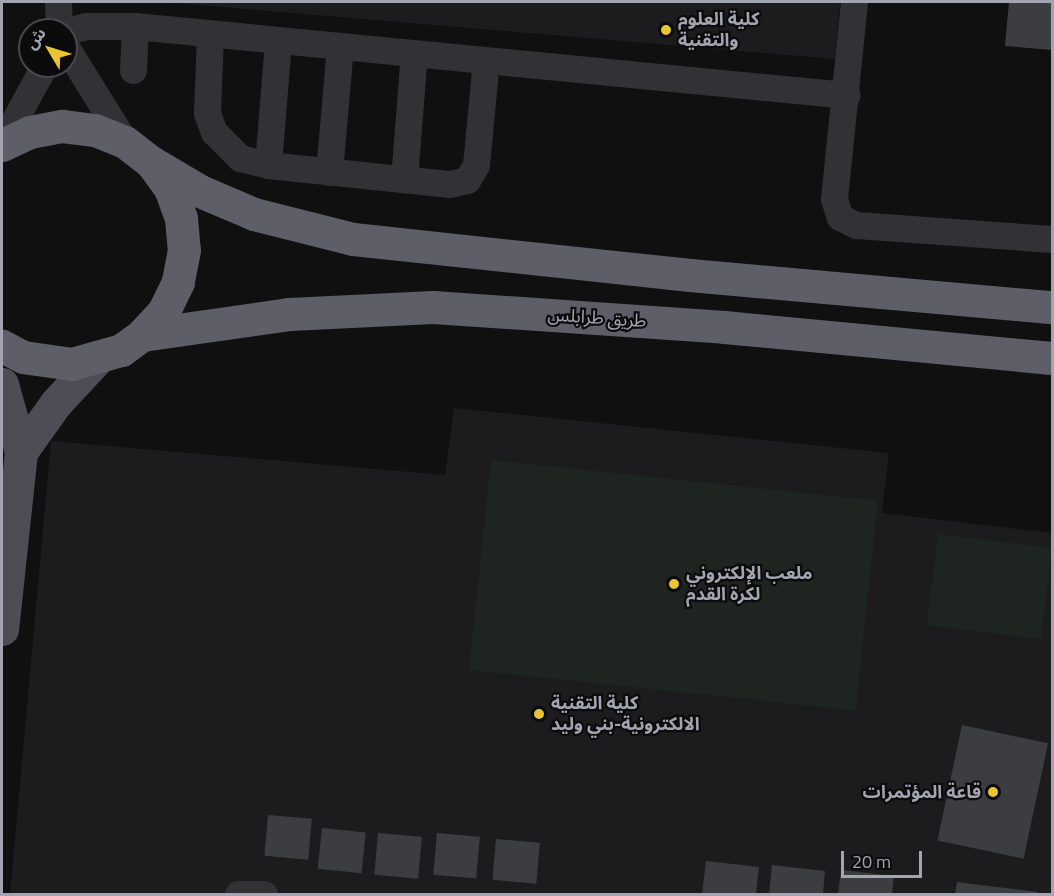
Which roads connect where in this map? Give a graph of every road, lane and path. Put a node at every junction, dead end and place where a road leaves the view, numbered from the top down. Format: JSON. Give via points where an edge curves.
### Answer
{"nodes":[{"id":1,"x":58,"y":2,"type":"edge"},
{"id":2,"x":854,"y":2,"type":"edge"},
{"id":3,"x":59,"y":18,"type":"edge"},
{"id":4,"x":135,"y":26,"type":"junction"},
{"id":5,"x":78,"y":28,"type":"edge"},
{"id":6,"x":210,"y":33,"type":"junction"},
{"id":7,"x":278,"y":40,"type":"junction"},
{"id":8,"x":340,"y":46,"type":"junction"},
{"id":9,"x":414,"y":53,"type":"junction"},
{"id":10,"x":486,"y":60,"type":"junction"},
{"id":11,"x":78,"y":66,"type":"edge"},
{"id":12,"x":133,"y":70,"type":"dead end"},
{"id":13,"x":38,"y":78,"type":"edge"},
{"id":14,"x":846,"y":95,"type":"junction"},
{"id":15,"x":125,"y":142,"type":"junction"},
{"id":16,"x":2,"y":144,"type":"edge"},
{"id":17,"x":151,"y":162,"type":"junction"},
{"id":18,"x":268,"y":165,"type":"junction"},
{"id":19,"x":329,"y":172,"type":"junction"},
{"id":20,"x":404,"y":179,"type":"junction"},
{"id":21,"x":1053,"y":239,"type":"edge"},
{"id":22,"x":1053,"y":308,"type":"edge"},
{"id":23,"x":142,"y":335,"type":"junction"},
{"id":24,"x":2,"y":346,"type":"edge"},
{"id":25,"x":1053,"y":358,"type":"edge"},
{"id":26,"x":96,"y":360,"type":"junction"},
{"id":27,"x":2,"y":384,"type":"edge"},
{"id":28,"x":21,"y":452,"type":"junction"},
{"id":29,"x":2,"y":629,"type":"edge"},
{"id":30,"x":238,"y":894,"type":"edge"},
{"id":31,"x":264,"y":894,"type":"edge"}],
"edges":[{"from":1,"to":3,"type":"street"},
{"from":2,"to":14,"type":"street"},
{"from":4,"to":5,"type":"street"},
{"from":4,"to":6,"type":"street"},
{"from":4,"to":12,"type":"street"},
{"from":6,"to":7,"type":"street"},
{"from":6,"to":18,"type":"street","via":[[207,113],[214,132],[240,158]]},
{"from":7,"to":8,"type":"street"},
{"from":7,"to":18,"type":"street"},
{"from":8,"to":9,"type":"street"},
{"from":8,"to":19,"type":"street"},
{"from":9,"to":10,"type":"street"},
{"from":9,"to":20,"type":"street"},
{"from":10,"to":14,"type":"street"},
{"from":10,"to":20,"type":"street","via":[[473,173],[467,180],[450,184]]},
{"from":11,"to":15,"type":"street"},
{"from":13,"to":16,"type":"street"},
{"from":14,"to":21,"type":"street","via":[[834,199],[836,209],[848,222]]},
{"from":15,"to":16,"type":"highway","via":[[95,130],[62,126],[30,132]]},
{"from":15,"to":17,"type":"highway"},
{"from":17,"to":22,"type":"highway","via":[[200,191],[254,214],[353,239]]},
{"from":17,"to":23,"type":"highway","via":[[174,198],[181,218],[184,250],[178,282],[164,311]]},
{"from":18,"to":19,"type":"street"},
{"from":19,"to":20,"type":"street"},
{"from":23,"to":25,"type":"highway","name":"طريق طرابلس","via":[[289,314],[433,307],[724,327]]},
{"from":23,"to":26,"type":"highway"},
{"from":24,"to":26,"type":"highway","via":[[47,363]]},
{"from":26,"to":28,"type":"main road","via":[[56,403]]},
{"from":27,"to":28,"type":"main road"},
{"from":28,"to":29,"type":"main road"},
{"from":30,"to":31,"type":"street"}]}
